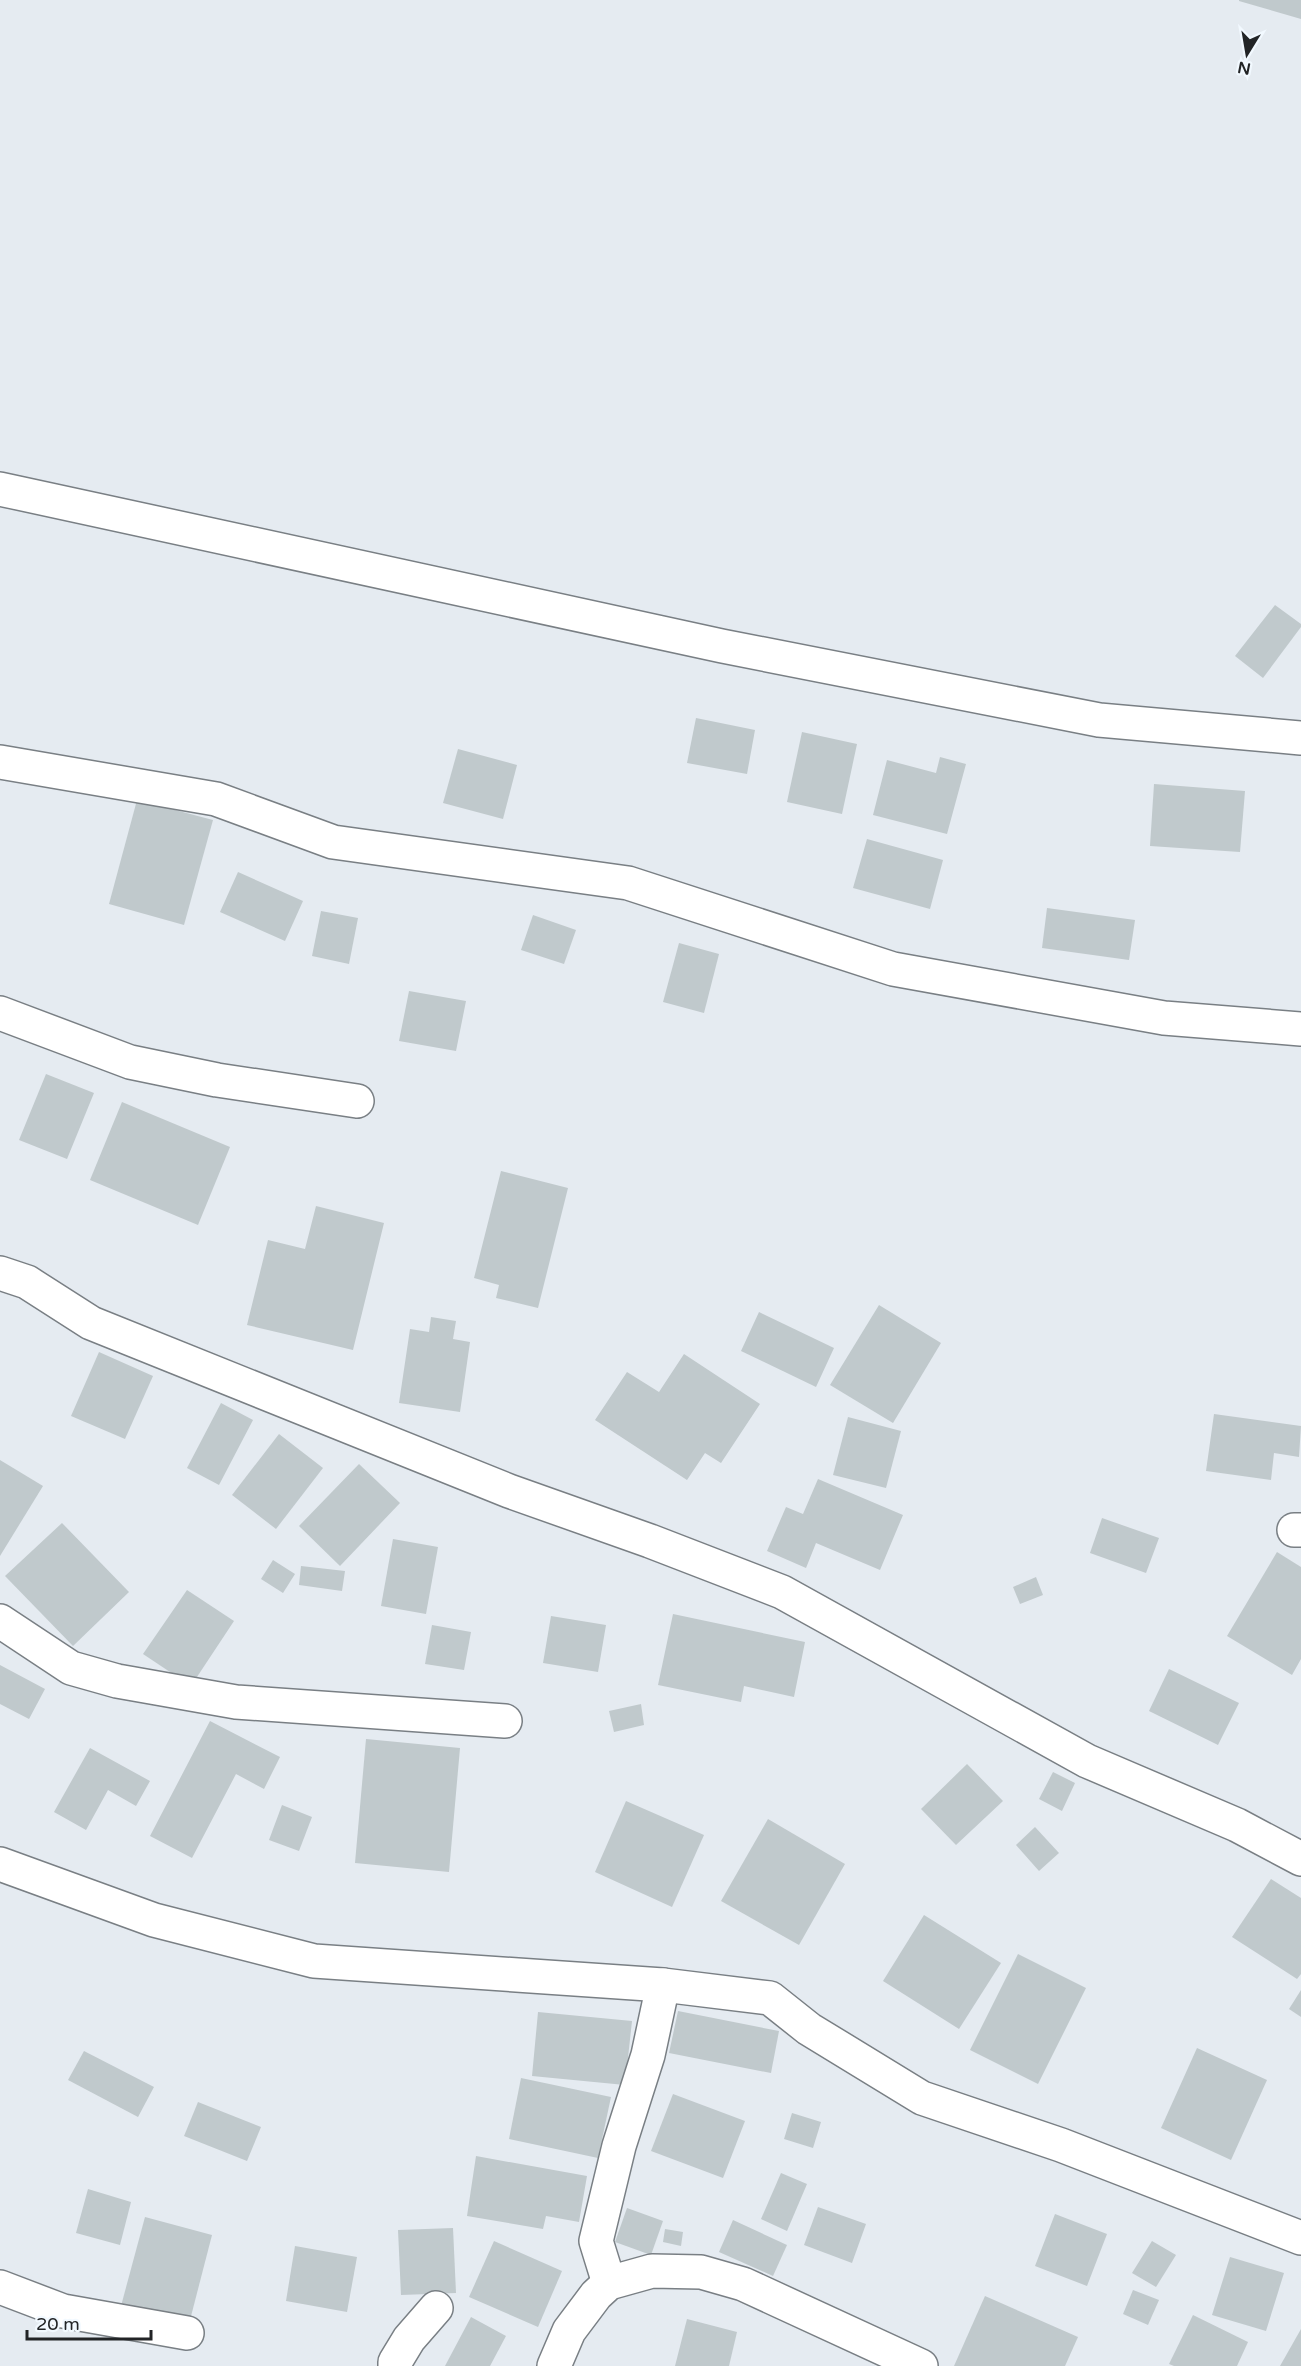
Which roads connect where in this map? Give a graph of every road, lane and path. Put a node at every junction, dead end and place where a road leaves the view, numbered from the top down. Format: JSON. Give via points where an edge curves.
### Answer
{"nodes":[{"id":1,"x":0,"y":489,"type":"edge"},
{"id":2,"x":1301,"y":738,"type":"edge"},
{"id":3,"x":0,"y":762,"type":"edge"},
{"id":4,"x":0,"y":1013,"type":"edge"},
{"id":5,"x":1301,"y":1029,"type":"edge"},
{"id":6,"x":357,"y":1101,"type":"dead end"},
{"id":7,"x":0,"y":1273,"type":"edge"},
{"id":8,"x":0,"y":1621,"type":"edge"},
{"id":9,"x":506,"y":1721,"type":"dead end"},
{"id":10,"x":1301,"y":1859,"type":"edge"},
{"id":11,"x":0,"y":1864,"type":"edge"},
{"id":12,"x":663,"y":1985,"type":"junction"},
{"id":13,"x":1301,"y":2238,"type":"edge"},
{"id":14,"x":609,"y":2283,"type":"junction"},
{"id":15,"x":0,"y":2287,"type":"edge"},
{"id":16,"x":436,"y":2308,"type":"dead end"},
{"id":17,"x":187,"y":2333,"type":"dead end"},
{"id":18,"x":395,"y":2366,"type":"edge"},
{"id":19,"x":554,"y":2366,"type":"edge"},
{"id":20,"x":921,"y":2366,"type":"edge"}],
"edges":[{"from":1,"to":2,"type":"street","via":[[722,646],[1099,720]]},
{"from":3,"to":5,"type":"street","via":[[216,799],[333,842],[628,883],[893,969],[1164,1018]]},
{"from":4,"to":6,"type":"street","via":[[130,1062]]},
{"from":7,"to":10,"type":"street","via":[[27,1282],[91,1323],[509,1491],[782,1592],[1087,1761],[1237,1825]]},
{"from":8,"to":9,"type":"street","via":[[70,1668],[117,1682],[236,1702]]},
{"from":11,"to":12,"type":"street","via":[[154,1920],[314,1961]]},
{"from":12,"to":13,"type":"street","via":[[770,1998],[809,2029],[922,2098],[1061,2145]]},
{"from":12,"to":14,"type":"street","via":[[648,2055],[619,2146],[596,2241]]},
{"from":14,"to":19,"type":"street","via":[[569,2331]]},
{"from":14,"to":20,"type":"street","via":[[652,2271],[701,2272],[743,2284]]},
{"from":15,"to":17,"type":"street","via":[[63,2311]]},
{"from":16,"to":18,"type":"street","via":[[409,2339]]}]}
